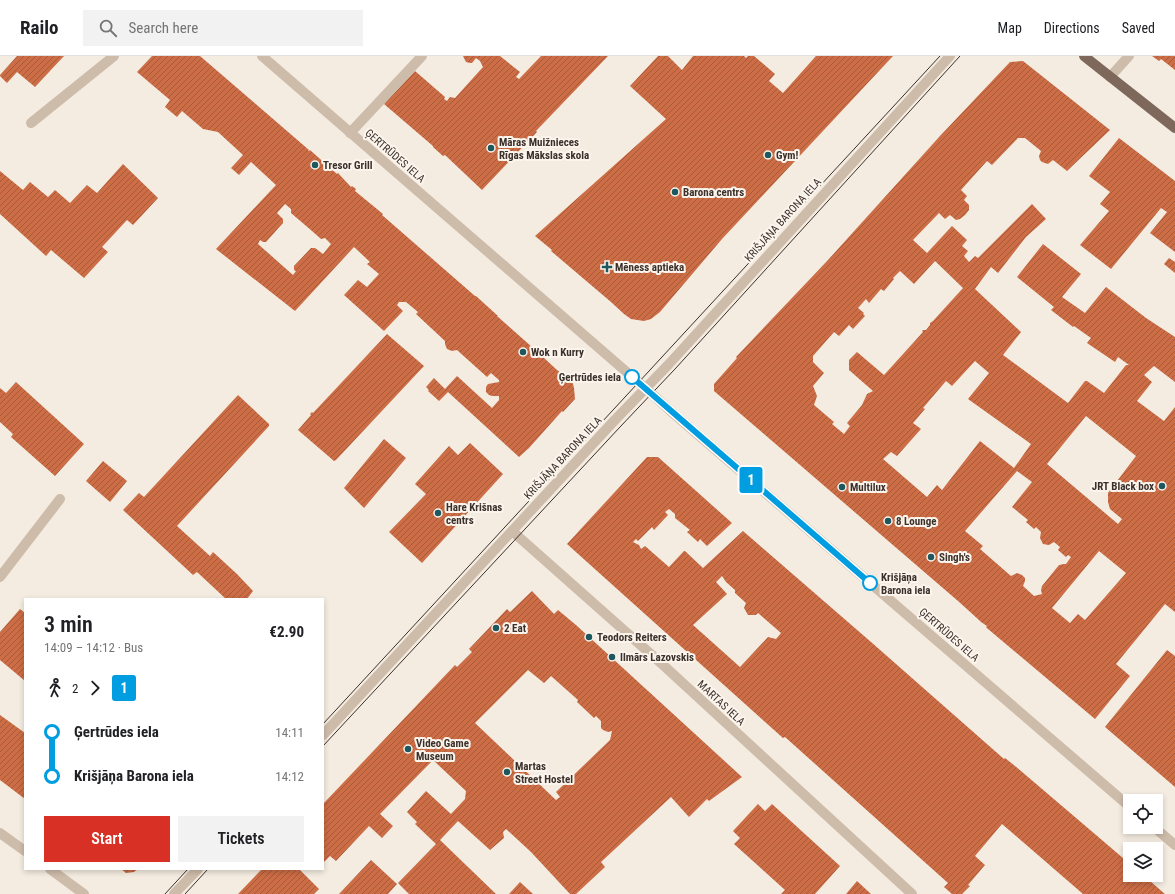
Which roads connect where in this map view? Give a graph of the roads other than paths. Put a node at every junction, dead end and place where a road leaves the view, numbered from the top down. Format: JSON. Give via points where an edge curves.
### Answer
{"nodes":[{"id":1,"x":114,"y":56,"type":"edge"},
{"id":2,"x":262,"y":56,"type":"edge"},
{"id":3,"x":422,"y":56,"type":"edge"},
{"id":4,"x":950,"y":56,"type":"edge"},
{"id":5,"x":1084,"y":56,"type":"edge"},
{"id":6,"x":1129,"y":56,"type":"edge"},
{"id":7,"x":1110,"y":77,"type":"junction"},
{"id":8,"x":31,"y":123,"type":"dead end"},
{"id":9,"x":1175,"y":128,"type":"edge"},
{"id":10,"x":350,"y":133,"type":"junction"},
{"id":11,"x":646,"y":388,"type":"junction"},
{"id":12,"x":60,"y":499,"type":"dead end"},
{"id":13,"x":512,"y":532,"type":"junction"},
{"id":14,"x":0,"y":577,"type":"edge"},
{"id":15,"x":324,"y":733,"type":"edge"},
{"id":16,"x":1123,"y":801,"type":"edge"},
{"id":17,"x":0,"y":833,"type":"edge"},
{"id":18,"x":1162,"y":834,"type":"edge"},
{"id":19,"x":1175,"y":845,"type":"edge"},
{"id":20,"x":24,"y":850,"type":"edge"},
{"id":21,"x":51,"y":870,"type":"edge"},
{"id":22,"x":197,"y":870,"type":"edge"},
{"id":23,"x":84,"y":894,"type":"edge"},
{"id":24,"x":174,"y":894,"type":"edge"},
{"id":25,"x":912,"y":894,"type":"edge"}],
"edges":[{"from":1,"to":8,"type":"street"},
{"from":2,"to":10,"type":"street","name":"ĢERTRŪDES IELA"},
{"from":3,"to":10,"type":"street"},
{"from":4,"to":11,"type":"street","name":"KRIŠJĀŅA BARONA IELA"},
{"from":5,"to":7,"type":"main road"},
{"from":6,"to":7,"type":"street"},
{"from":7,"to":9,"type":"main road"},
{"from":10,"to":11,"type":"street","name":"ĢERTRŪDES IELA"},
{"from":11,"to":13,"type":"street","name":"KRIŠJĀŅA BARONA IELA"},
{"from":11,"to":16,"type":"street","name":"ĢERTRŪDES IELA"},
{"from":12,"to":14,"type":"street"},
{"from":13,"to":15,"type":"street","name":"KRIŠJĀŅA BARONA IELA"},
{"from":13,"to":25,"type":"street","name":"MARTAS IELA","via":[[657,660]]},
{"from":17,"to":20,"type":"street"},
{"from":18,"to":19,"type":"street"},
{"from":21,"to":23,"type":"street"},
{"from":22,"to":24,"type":"street"}]}
